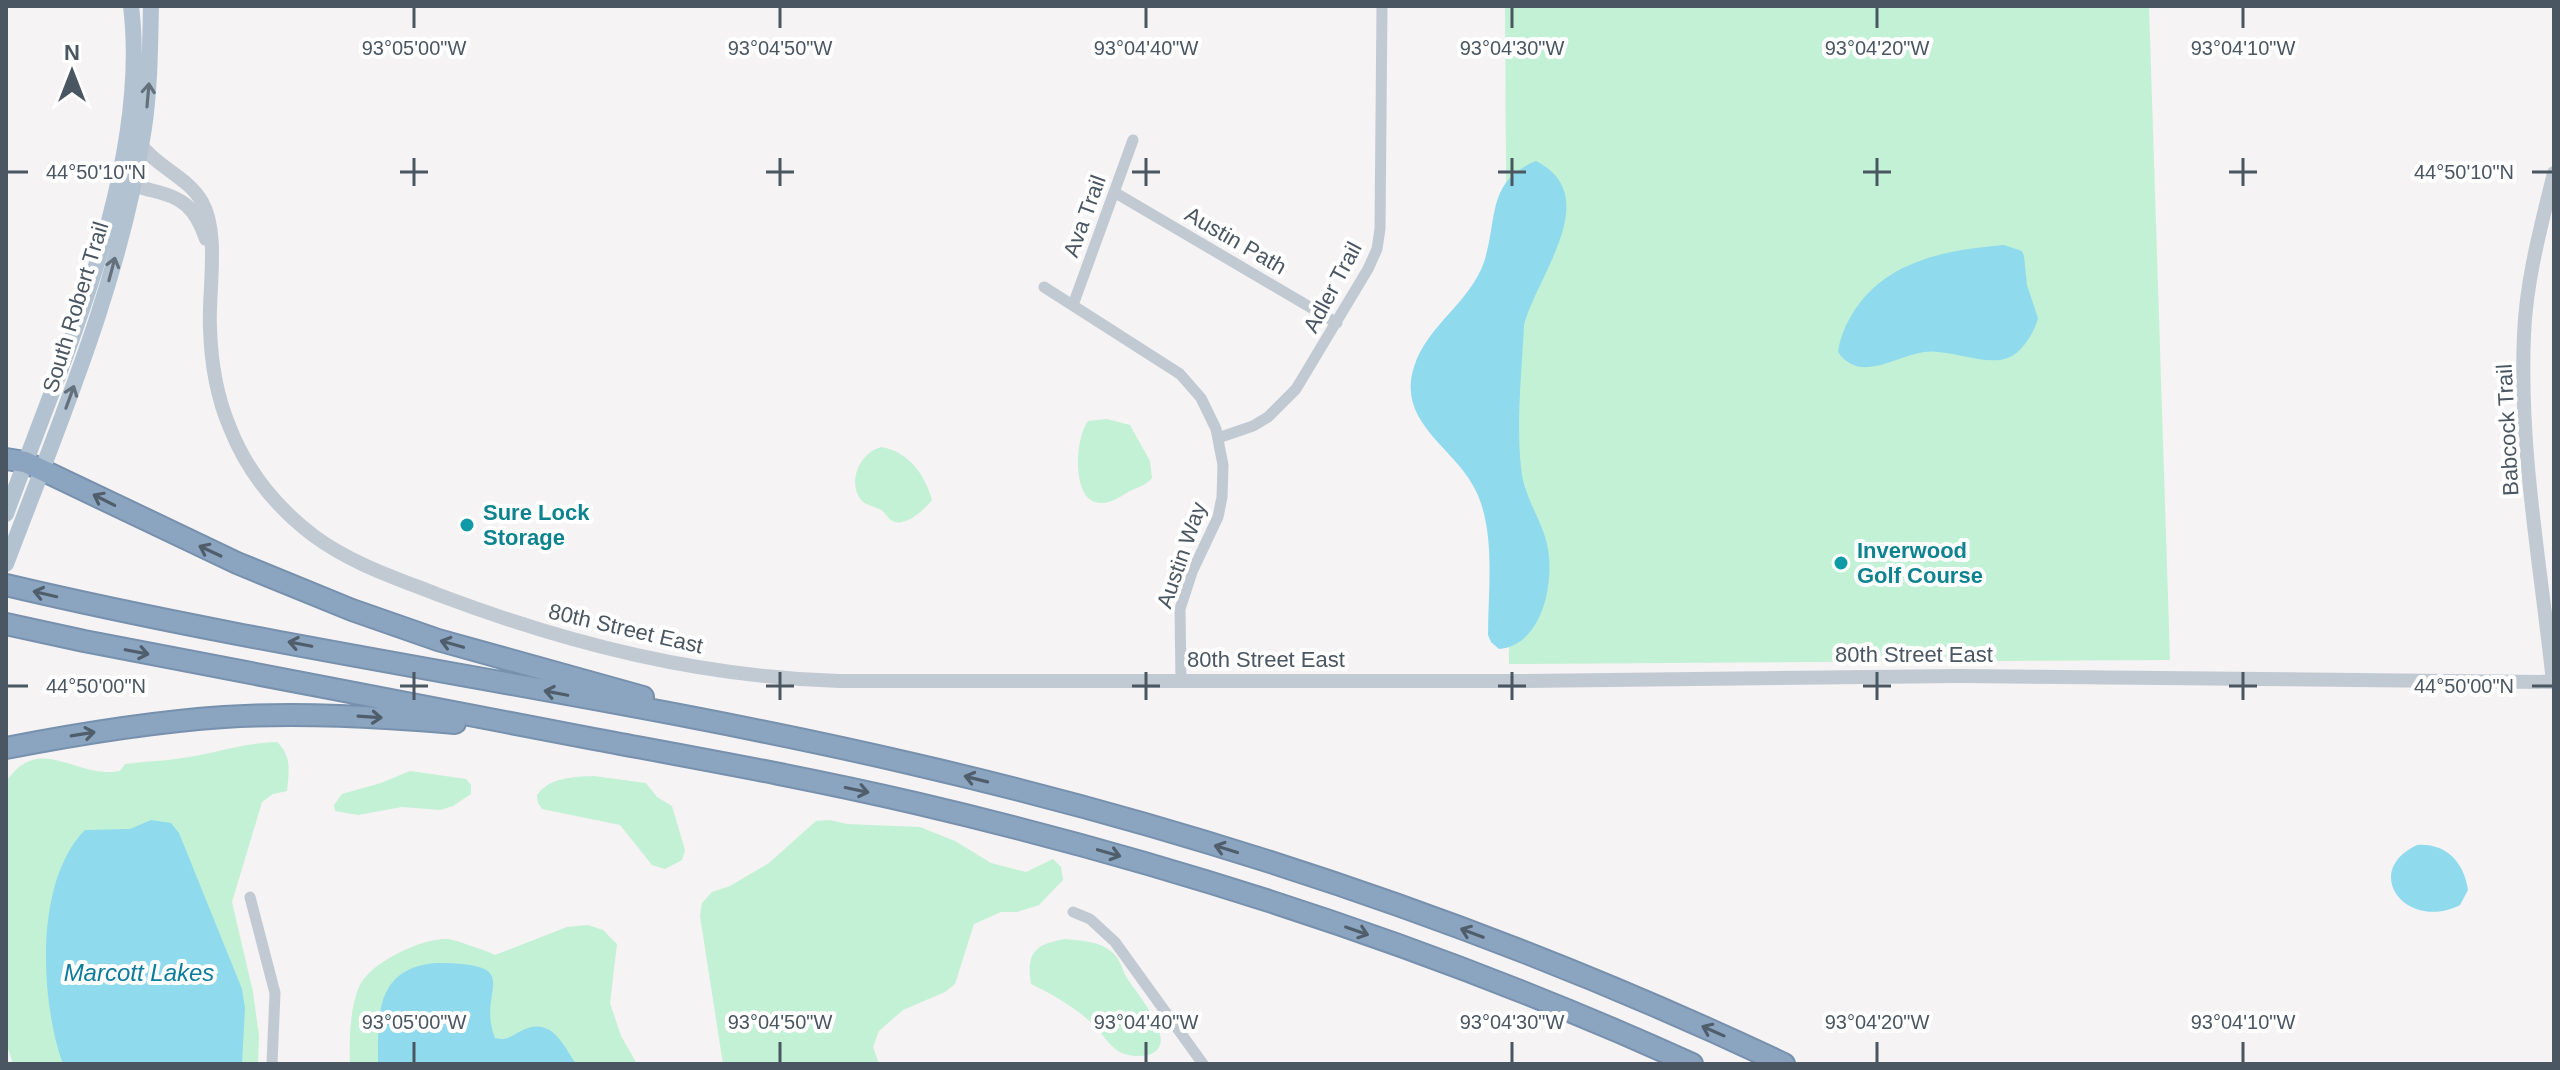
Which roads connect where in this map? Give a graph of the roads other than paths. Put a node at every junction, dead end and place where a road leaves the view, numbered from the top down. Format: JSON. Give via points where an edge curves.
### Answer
{"nodes":[{"id":1,"x":131,"y":6,"type":"edge"},
{"id":2,"x":151,"y":6,"type":"edge"},
{"id":3,"x":1382,"y":6,"type":"edge"},
{"id":4,"x":1133,"y":140,"type":"dead end"},
{"id":5,"x":141,"y":145,"type":"junction"},
{"id":6,"x":122,"y":158,"type":"junction"},
{"id":7,"x":2554,"y":173,"type":"edge"},
{"id":8,"x":133,"y":186,"type":"junction"},
{"id":9,"x":1114,"y":192,"type":"junction"},
{"id":10,"x":211,"y":259,"type":"junction"},
{"id":11,"x":1044,"y":287,"type":"dead end"},
{"id":12,"x":1073,"y":305,"type":"junction"},
{"id":13,"x":1337,"y":323,"type":"junction"},
{"id":14,"x":1218,"y":438,"type":"junction"},
{"id":15,"x":24,"y":464,"type":"edge"},
{"id":16,"x":6,"y":514,"type":"edge"},
{"id":17,"x":6,"y":564,"type":"edge"},
{"id":18,"x":6,"y":585,"type":"edge"},
{"id":19,"x":6,"y":624,"type":"edge"},
{"id":20,"x":1181,"y":682,"type":"junction"},
{"id":21,"x":2554,"y":683,"type":"edge"},
{"id":22,"x":797,"y":739,"type":"junction"},
{"id":23,"x":6,"y":748,"type":"edge"},
{"id":24,"x":780,"y":775,"type":"junction"},
{"id":25,"x":250,"y":897,"type":"dead end"},
{"id":26,"x":1073,"y":912,"type":"dead end"},
{"id":27,"x":272,"y":1064,"type":"edge"},
{"id":28,"x":1203,"y":1064,"type":"edge"},
{"id":29,"x":1692,"y":1064,"type":"edge"},
{"id":30,"x":1784,"y":1064,"type":"edge"}],
"edges":[{"from":1,"to":6,"type":"main road","name":"South Robert Trail","via":[[131,90]]},
{"from":5,"to":2,"type":"main road","name":"South Robert Trail","one_way":true},
{"from":3,"to":13,"type":"street","name":"Adler Trail","via":[[1379,239],[1375,257]]},
{"from":4,"to":9,"type":"street","name":"Ava Trail"},
{"from":5,"to":8,"type":"main road","name":"South Robert Trail"},
{"from":5,"to":10,"type":"street","name":"80th Street East","via":[[201,200],[210,228]]},
{"from":6,"to":8,"type":"street"},
{"from":6,"to":15,"type":"main road","name":"South Robert Trail","via":[[89,288]]},
{"from":7,"to":21,"type":"street","name":"Babcock Trail","via":[[2533,262],[2524,334],[2526,440]]},
{"from":8,"to":10,"type":"street","name":"80th Street East","via":[[172,195],[188,205]]},
{"from":15,"to":8,"type":"main road","name":"South Robert Trail","one_way":true,"via":[[101,308]]},
{"from":9,"to":12,"type":"street","name":"Ava Trail"},
{"from":9,"to":13,"type":"street","name":"Austin Path"},
{"from":10,"to":20,"type":"street","name":"80th Street East","via":[[212,364],[237,446],[296,521],[362,564],[572,640],[724,672],[839,681]]},
{"from":11,"to":12,"type":"street","name":"Austin Way"},
{"from":12,"to":14,"type":"street","name":"Austin Way","via":[[1180,374],[1201,398]]},
{"from":13,"to":14,"type":"street","name":"Adler Trail","via":[[1285,403],[1253,426]]},
{"from":14,"to":20,"type":"street","name":"Austin Way","via":[[1222,497],[1180,609]]},
{"from":15,"to":16,"type":"main road","name":"South Robert Trail"},
{"from":15,"to":17,"type":"main road","name":"South Robert Trail","via":[[22,520]]},
{"from":22,"to":15,"type":"highway","one_way":true,"via":[[365,615],[250,569]]},
{"from":22,"to":18,"type":"highway","one_way":true},
{"from":19,"to":24,"type":"highway","one_way":true},
{"from":20,"to":21,"type":"street","name":"80th Street East","via":[[1952,676]]},
{"from":30,"to":22,"type":"highway","one_way":true,"via":[[1562,968],[1327,880],[1139,822]]},
{"from":23,"to":24,"type":"highway","one_way":true,"via":[[193,720],[346,715],[513,729]]},
{"from":24,"to":29,"type":"highway","one_way":true,"via":[[997,823],[1223,886],[1437,960]]},
{"from":25,"to":27,"type":"street","via":[[275,993]]},
{"from":26,"to":28,"type":"street","via":[[1090,919],[1115,942]]}]}
